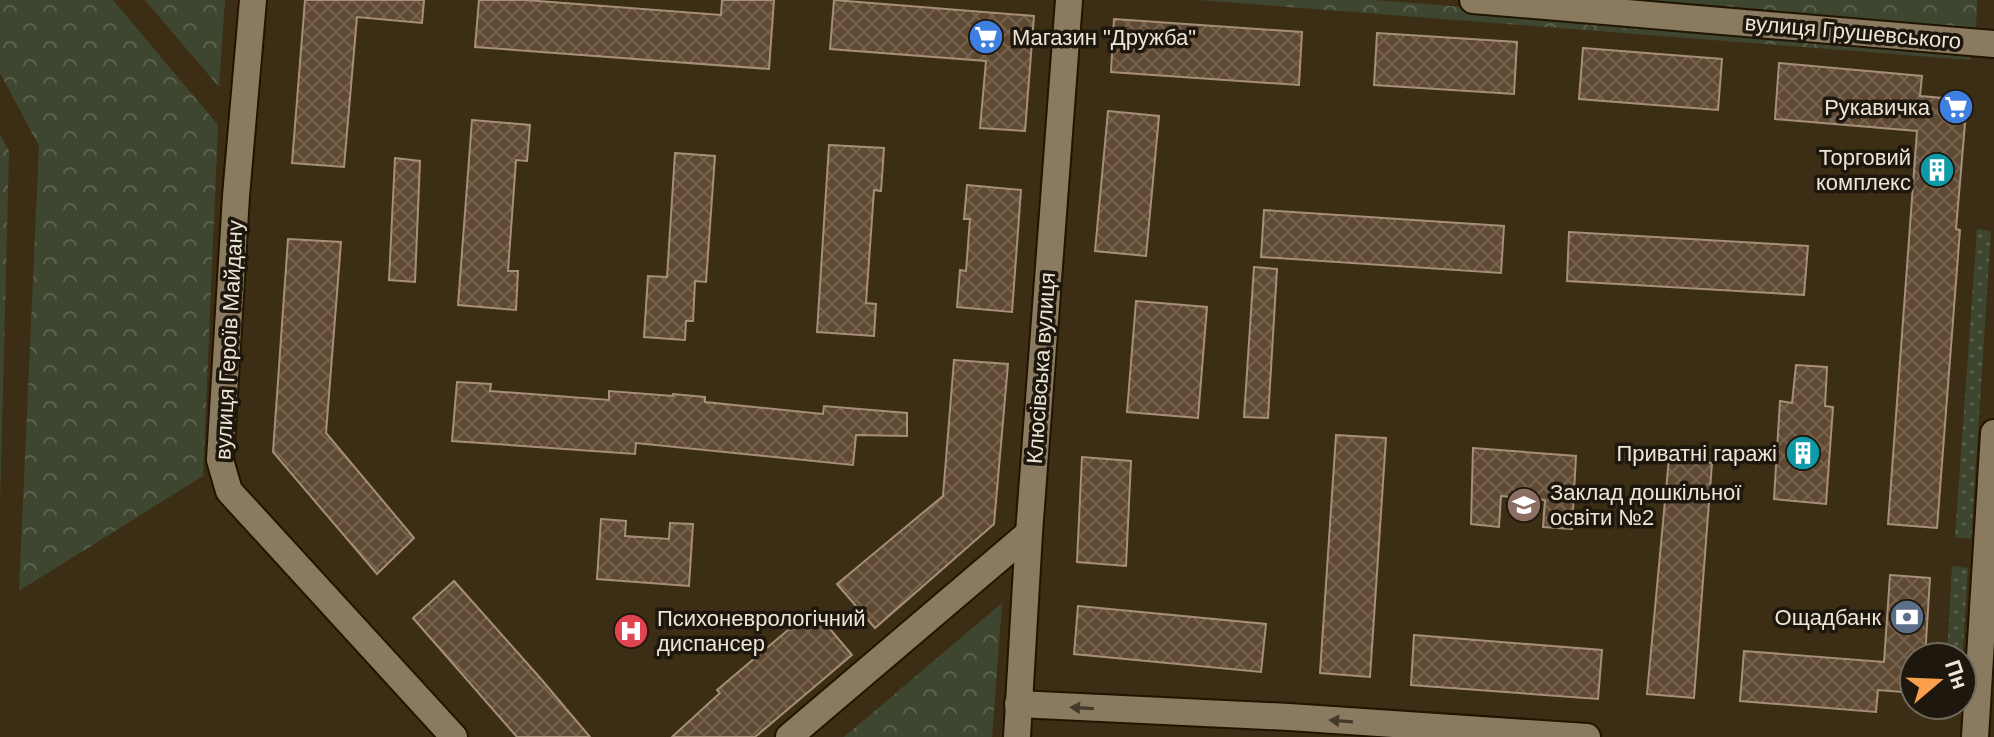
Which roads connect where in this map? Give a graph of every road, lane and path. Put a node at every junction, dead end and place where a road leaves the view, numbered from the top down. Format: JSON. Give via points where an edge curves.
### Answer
{"nodes":[{"id":1,"x":253,"y":0,"type":"edge"},
{"id":2,"x":1069,"y":0,"type":"edge"},
{"id":3,"x":1473,"y":0,"type":"edge"},
{"id":4,"x":1994,"y":44,"type":"edge"},
{"id":5,"x":1994,"y":433,"type":"edge"},
{"id":6,"x":1029,"y":533,"type":"junction"},
{"id":7,"x":1018,"y":704,"type":"junction"},
{"id":8,"x":454,"y":737,"type":"edge"},
{"id":9,"x":789,"y":737,"type":"edge"},
{"id":10,"x":1017,"y":737,"type":"edge"},
{"id":11,"x":1587,"y":737,"type":"edge"},
{"id":12,"x":1975,"y":737,"type":"edge"}],
"edges":[{"from":1,"to":8,"type":"street","name":"вулиця Героїв Майдану","via":[[220,460],[229,491]]},
{"from":2,"to":6,"type":"street","name":"Клюсівська вулиця"},
{"from":3,"to":4,"type":"street","name":"вулиця Грушевського"},
{"from":5,"to":12,"type":"street"},
{"from":6,"to":7,"type":"street","name":"Клюсівська вулиця"},
{"from":6,"to":9,"type":"street"},
{"from":7,"to":10,"type":"street","name":"Клюсівська вулиця"},
{"from":11,"to":7,"type":"street","one_way":true}]}
